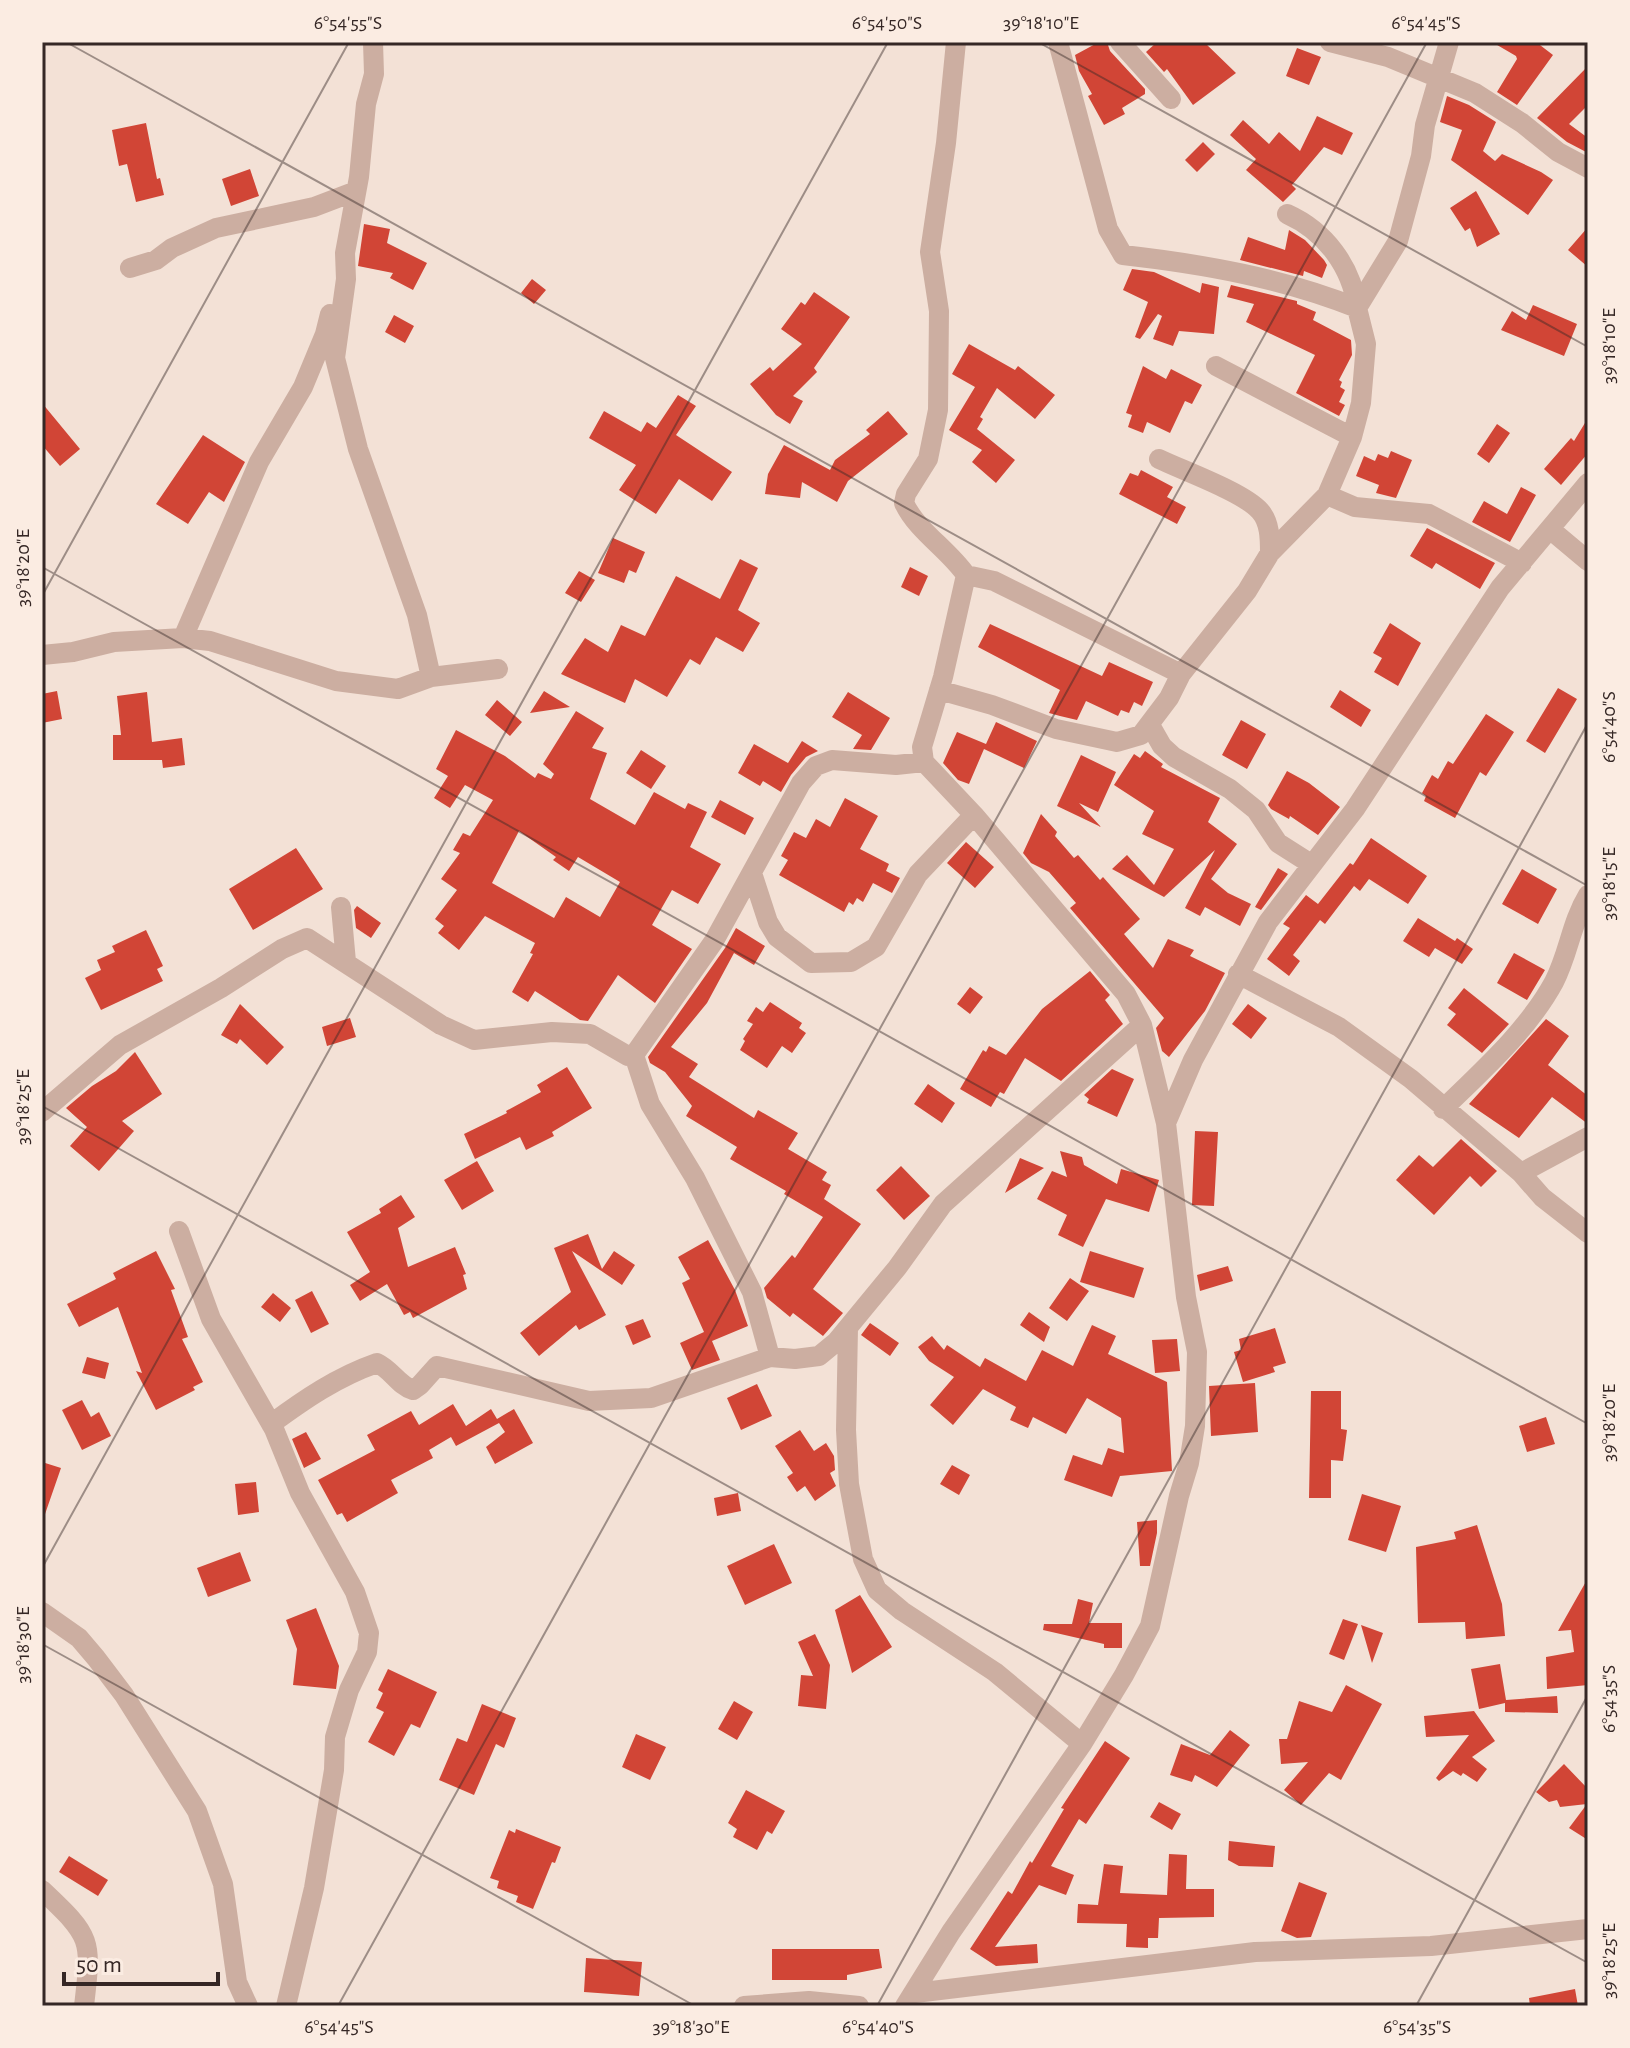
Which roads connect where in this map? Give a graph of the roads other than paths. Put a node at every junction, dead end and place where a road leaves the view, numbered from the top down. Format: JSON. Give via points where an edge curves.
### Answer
{"nodes":[{"id":1,"x":373,"y":42,"type":"edge"},
{"id":2,"x":956,"y":42,"type":"edge"},
{"id":3,"x":1058,"y":42,"type":"edge"},
{"id":4,"x":1120,"y":42,"type":"edge"},
{"id":5,"x":1330,"y":42,"type":"edge"},
{"id":6,"x":1449,"y":42,"type":"edge"},
{"id":7,"x":1440,"y":77,"type":"junction"},
{"id":8,"x":1171,"y":99,"type":"dead end"},
{"id":9,"x":1588,"y":168,"type":"edge"},
{"id":10,"x":356,"y":191,"type":"junction"},
{"id":11,"x":1287,"y":214,"type":"dead end"},
{"id":12,"x":130,"y":268,"type":"dead end"},
{"id":13,"x":346,"y":268,"type":"junction"},
{"id":14,"x":1357,"y":308,"type":"junction"},
{"id":15,"x":1216,"y":366,"type":"dead end"},
{"id":16,"x":1352,"y":437,"type":"junction"},
{"id":17,"x":1159,"y":459,"type":"dead end"},
{"id":18,"x":1588,"y":483,"type":"edge"},
{"id":19,"x":1327,"y":495,"type":"junction"},
{"id":20,"x":1551,"y":530,"type":"junction"},
{"id":21,"x":1270,"y":553,"type":"junction"},
{"id":22,"x":1588,"y":561,"type":"edge"},
{"id":23,"x":1522,"y":563,"type":"junction"},
{"id":24,"x":966,"y":575,"type":"junction"},
{"id":25,"x":183,"y":638,"type":"junction"},
{"id":26,"x":42,"y":655,"type":"edge"},
{"id":27,"x":498,"y":669,"type":"dead end"},
{"id":28,"x":1181,"y":674,"type":"junction"},
{"id":29,"x":431,"y":677,"type":"junction"},
{"id":30,"x":939,"y":690,"type":"junction"},
{"id":31,"x":1150,"y":725,"type":"junction"},
{"id":32,"x":924,"y":762,"type":"junction"},
{"id":33,"x":974,"y":815,"type":"junction"},
{"id":34,"x":1311,"y":864,"type":"junction"},
{"id":35,"x":752,"y":873,"type":"junction"},
{"id":36,"x":1588,"y":895,"type":"edge"},
{"id":37,"x":341,"y":907,"type":"dead end"},
{"id":38,"x":346,"y":962,"type":"junction"},
{"id":39,"x":1238,"y":974,"type":"junction"},
{"id":40,"x":1142,"y":1025,"type":"junction"},
{"id":41,"x":634,"y":1055,"type":"junction"},
{"id":42,"x":1443,"y":1109,"type":"junction"},
{"id":43,"x":42,"y":1112,"type":"edge"},
{"id":44,"x":1166,"y":1123,"type":"junction"},
{"id":45,"x":1588,"y":1137,"type":"edge"},
{"id":46,"x":1521,"y":1173,"type":"junction"},
{"id":47,"x":179,"y":1231,"type":"dead end"},
{"id":48,"x":1588,"y":1233,"type":"edge"},
{"id":49,"x":848,"y":1328,"type":"junction"},
{"id":50,"x":770,"y":1357,"type":"junction"},
{"id":51,"x":271,"y":1424,"type":"junction"},
{"id":52,"x":42,"y":1612,"type":"edge"},
{"id":53,"x":1082,"y":1744,"type":"junction"},
{"id":54,"x":42,"y":1890,"type":"edge"},
{"id":55,"x":1588,"y":1929,"type":"edge"},
{"id":56,"x":910,"y":1999,"type":"edge"},
{"id":57,"x":84,"y":2006,"type":"edge"},
{"id":58,"x":248,"y":2006,"type":"edge"},
{"id":59,"x":286,"y":2006,"type":"edge"},
{"id":60,"x":744,"y":2006,"type":"edge"},
{"id":61,"x":859,"y":2006,"type":"edge"}],
"edges":[{"from":1,"to":10,"type":"street","via":[[374,74]]},
{"from":2,"to":24,"type":"street","via":[[930,252],[939,311],[938,410],[928,459],[904,503]]},
{"from":3,"to":14,"type":"street","via":[[1108,229],[1123,255],[1230,271]]},
{"from":4,"to":8,"type":"street"},
{"from":5,"to":7,"type":"street"},
{"from":6,"to":7,"type":"street"},
{"from":7,"to":9,"type":"street","via":[[1475,93]]},
{"from":7,"to":14,"type":"street","via":[[1398,241]]},
{"from":10,"to":12,"type":"street","via":[[314,207],[216,228]]},
{"from":10,"to":13,"type":"street"},
{"from":11,"to":14,"type":"street","via":[[1328,242],[1355,287]]},
{"from":13,"to":25,"type":"street","via":[[303,387],[259,462]]},
{"from":13,"to":29,"type":"street","via":[[335,358],[341,387],[417,615]]},
{"from":14,"to":16,"type":"street","via":[[1366,344]]},
{"from":15,"to":16,"type":"street"},
{"from":16,"to":19,"type":"street"},
{"from":17,"to":21,"type":"street","via":[[1261,512]]},
{"from":18,"to":20,"type":"street"},
{"from":19,"to":21,"type":"street"},
{"from":19,"to":23,"type":"street","via":[[1355,507],[1429,514]]},
{"from":20,"to":22,"type":"street"},
{"from":20,"to":23,"type":"street"},
{"from":21,"to":28,"type":"street"},
{"from":23,"to":34,"type":"street","via":[[1447,666],[1355,809]]},
{"from":24,"to":28,"type":"street","via":[[994,581]]},
{"from":24,"to":30,"type":"street"},
{"from":25,"to":26,"type":"street","via":[[114,642]]},
{"from":25,"to":29,"type":"street","via":[[210,641],[372,688],[398,689]]},
{"from":27,"to":29,"type":"street"},
{"from":28,"to":31,"type":"street"},
{"from":30,"to":31,"type":"street","via":[[1056,729],[1117,742],[1141,735]]},
{"from":30,"to":32,"type":"street","via":[[922,747]]},
{"from":31,"to":34,"type":"street","via":[[1174,757],[1230,789],[1256,810],[1278,843]]},
{"from":32,"to":33,"type":"street"},
{"from":32,"to":35,"type":"street","via":[[832,760],[816,766],[801,783]]},
{"from":33,"to":35,"type":"street","via":[[918,874],[876,947],[851,962],[811,963],[777,937]]},
{"from":33,"to":40,"type":"street","via":[[1126,994]]},
{"from":34,"to":39,"type":"street"},
{"from":35,"to":41,"type":"street","via":[[714,941]]},
{"from":36,"to":42,"type":"street","via":[[1569,934],[1564,960],[1536,1009]]},
{"from":37,"to":38,"type":"street"},
{"from":38,"to":41,"type":"street","via":[[441,1025],[474,1040],[590,1034]]},
{"from":38,"to":43,"type":"street","via":[[307,938],[282,949],[120,1045]]},
{"from":39,"to":42,"type":"street","via":[[1339,1027]]},
{"from":39,"to":44,"type":"street"},
{"from":40,"to":44,"type":"street"},
{"from":40,"to":49,"type":"street","via":[[943,1204]]},
{"from":41,"to":50,"type":"street","via":[[650,1104],[695,1178],[752,1292]]},
{"from":42,"to":46,"type":"street"},
{"from":44,"to":53,"type":"street","via":[[1197,1352],[1195,1426],[1150,1626]]},
{"from":45,"to":46,"type":"street"},
{"from":46,"to":48,"type":"street"},
{"from":47,"to":51,"type":"street","via":[[211,1319]]},
{"from":49,"to":50,"type":"street","via":[[819,1356]]},
{"from":49,"to":53,"type":"street","via":[[849,1484],[863,1559],[877,1590],[995,1672]]},
{"from":50,"to":51,"type":"street","via":[[651,1398],[589,1401],[437,1366],[413,1390],[377,1363],[313,1393]]},
{"from":51,"to":59,"type":"street","via":[[300,1493],[355,1592],[369,1633],[367,1652],[335,1737],[314,1888]]},
{"from":52,"to":58,"type":"street","via":[[79,1638],[96,1658],[197,1811],[223,1884],[237,1982]]},
{"from":53,"to":56,"type":"street"},
{"from":54,"to":57,"type":"street","via":[[74,1920],[89,1950]]},
{"from":55,"to":56,"type":"street","via":[[1431,1946],[1255,1952]]},
{"from":60,"to":61,"type":"street","via":[[809,2001]]}]}
